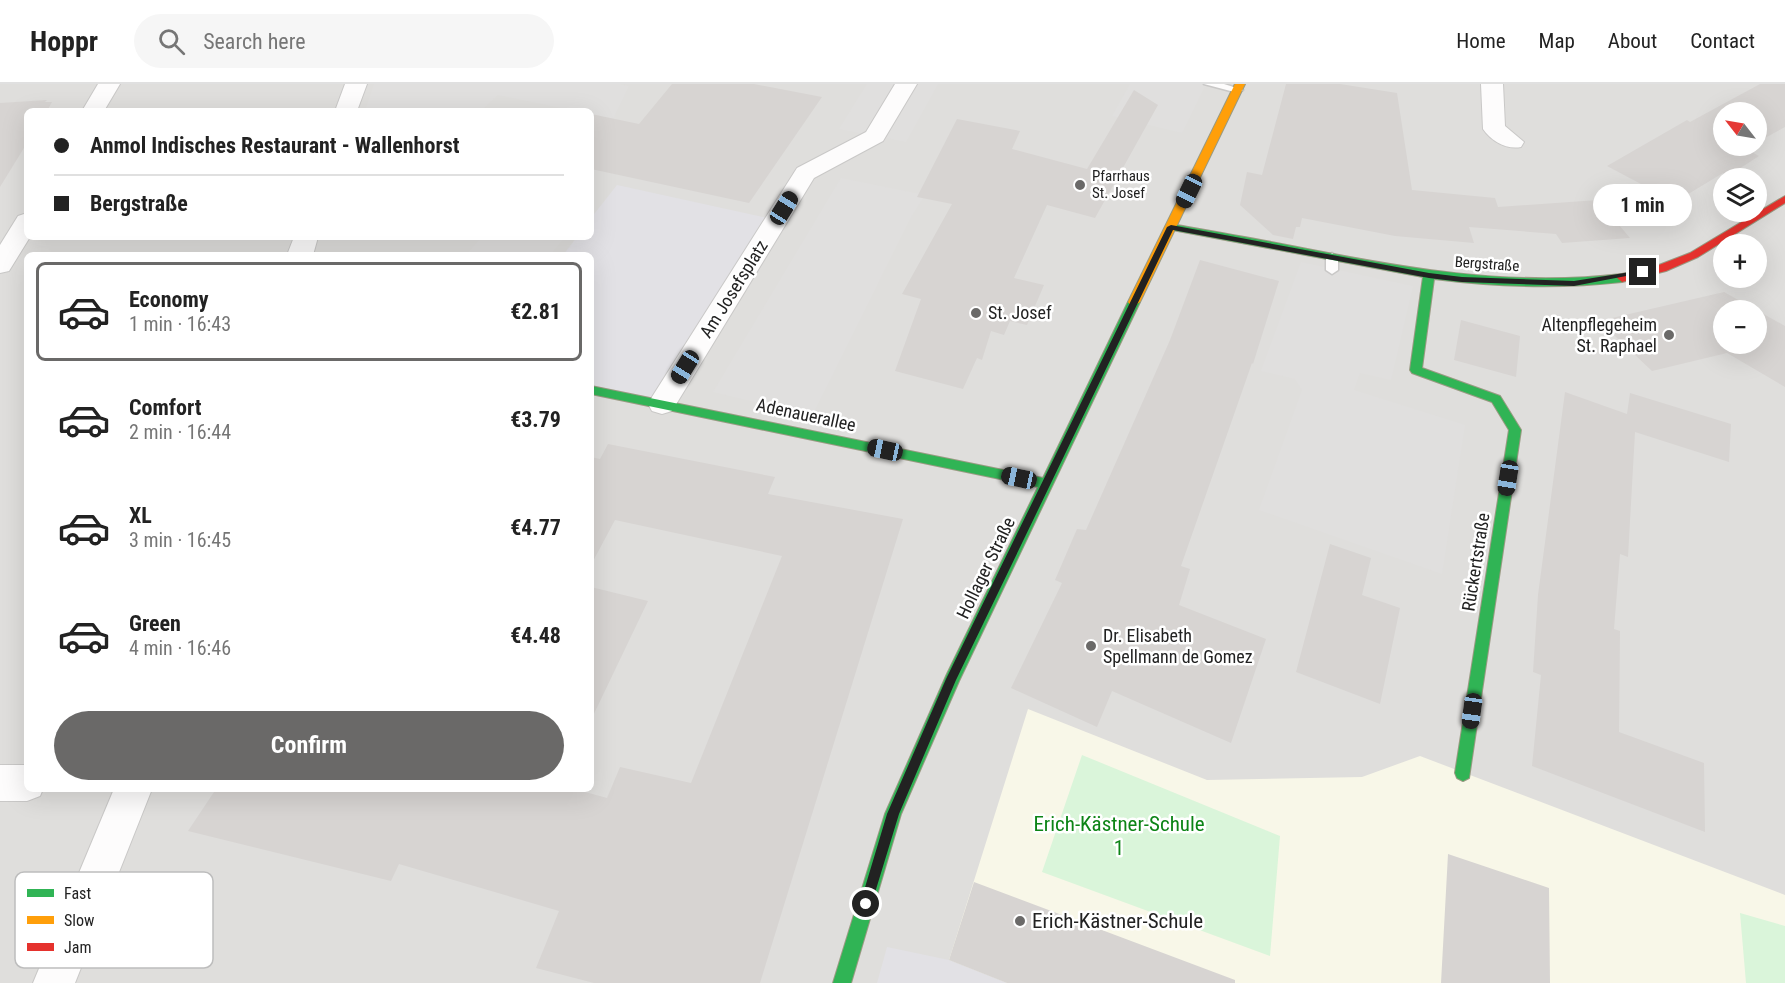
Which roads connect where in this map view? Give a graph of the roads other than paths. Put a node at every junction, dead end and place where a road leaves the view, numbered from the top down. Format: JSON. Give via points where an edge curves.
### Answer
{"nodes":[{"id":1,"x":110,"y":84,"type":"edge"},
{"id":2,"x":356,"y":84,"type":"edge"},
{"id":3,"x":906,"y":84,"type":"edge"},
{"id":4,"x":1209,"y":84,"type":"edge"},
{"id":5,"x":1492,"y":84,"type":"edge"},
{"id":6,"x":1239,"y":87,"type":"edge"},
{"id":7,"x":95,"y":108,"type":"edge"},
{"id":8,"x":347,"y":108,"type":"edge"},
{"id":9,"x":1513,"y":142,"type":"dead end"},
{"id":10,"x":1785,"y":199,"type":"edge"},
{"id":11,"x":24,"y":226,"type":"edge"},
{"id":12,"x":1171,"y":227,"type":"junction"},
{"id":13,"x":0,"y":265,"type":"edge"},
{"id":14,"x":1429,"y":276,"type":"junction"},
{"id":15,"x":594,"y":391,"type":"edge"},
{"id":16,"x":662,"y":404,"type":"junction"},
{"id":17,"x":1048,"y":484,"type":"junction"},
{"id":18,"x":1463,"y":772,"type":"dead end"},
{"id":19,"x":0,"y":783,"type":"edge"},
{"id":20,"x":24,"y":783,"type":"edge"},
{"id":21,"x":132,"y":792,"type":"edge"},
{"id":22,"x":99,"y":872,"type":"edge"},
{"id":23,"x":60,"y":968,"type":"edge"},
{"id":24,"x":54,"y":983,"type":"edge"},
{"id":25,"x":842,"y":983,"type":"edge"}],
"edges":[{"from":1,"to":7,"type":"street"},
{"from":2,"to":8,"type":"street"},
{"from":3,"to":16,"type":"street","name":"Am Josefsplatz","via":[[875,136],[805,173]]},
{"from":4,"to":6,"type":"lane"},
{"from":5,"to":9,"type":"street","via":[[1494,129]]},
{"from":6,"to":12,"type":"street","name":"Hollager Straße"},
{"from":10,"to":14,"type":"street","name":"Bergstraße","via":[[1695,255],[1662,268],[1574,284]]},
{"from":11,"to":13,"type":"street"},
{"from":12,"to":14,"type":"street","name":"Bergstraße","via":[[1378,272]]},
{"from":12,"to":17,"type":"street","name":"Hollager Straße"},
{"from":14,"to":18,"type":"street","name":"Rückertstraße","via":[[1416,370],[1496,399],[1515,430]]},
{"from":15,"to":16,"type":"street","name":"Adenauerallee"},
{"from":16,"to":17,"type":"street","name":"Adenauerallee"},
{"from":17,"to":25,"type":"street","name":"Hollager Straße","via":[[952,679],[893,814]]},
{"from":19,"to":20,"type":"street"},
{"from":21,"to":22,"type":"street"},
{"from":23,"to":24,"type":"street"}]}
